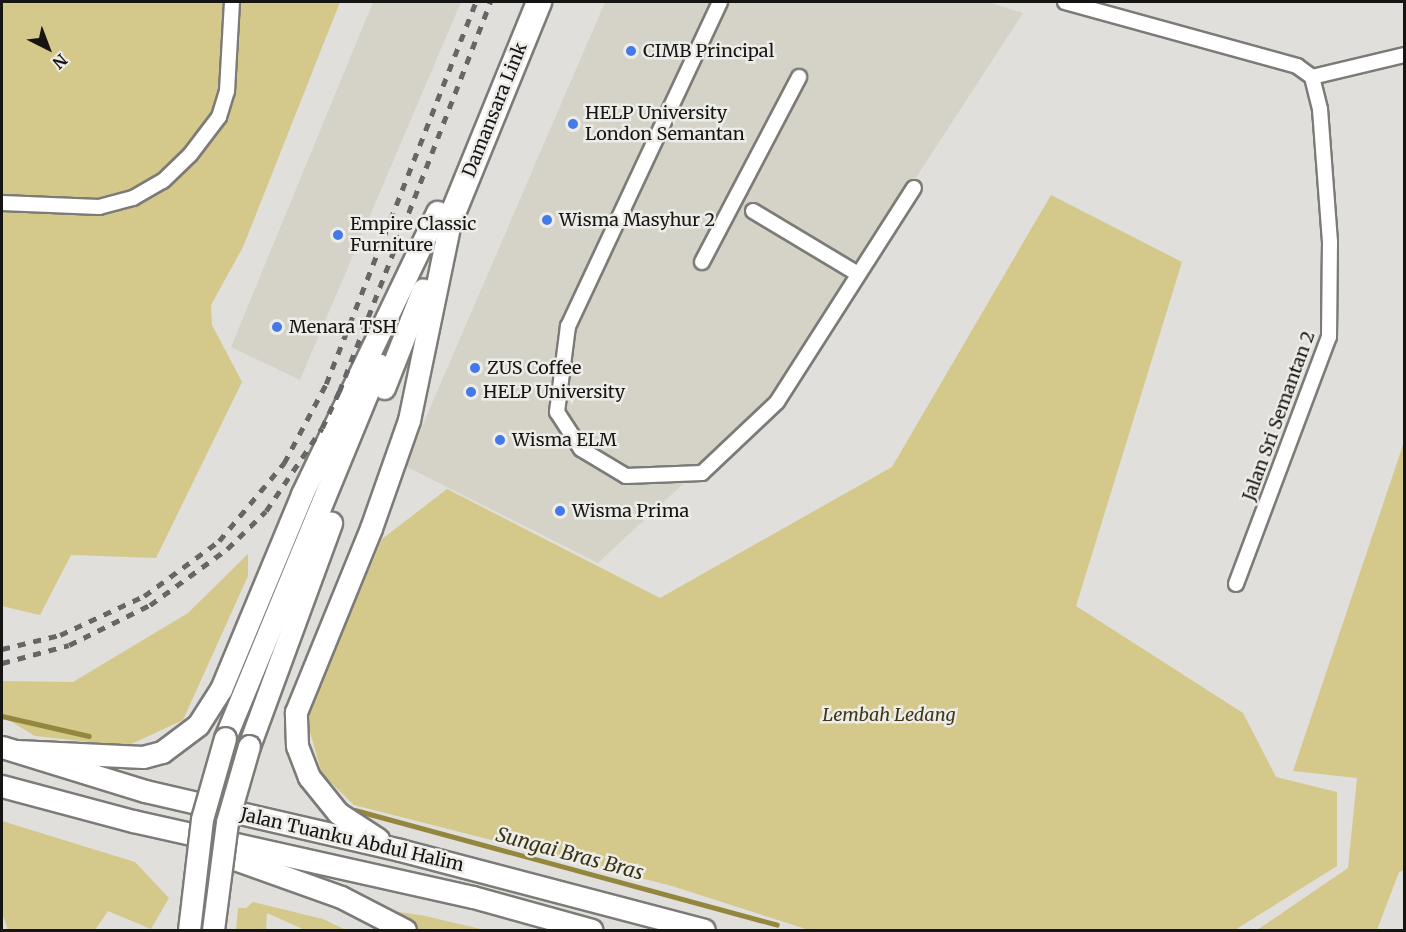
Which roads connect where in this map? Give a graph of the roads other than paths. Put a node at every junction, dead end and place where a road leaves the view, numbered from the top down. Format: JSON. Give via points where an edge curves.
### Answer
{"nodes":[{"id":1,"x":232,"y":2,"type":"edge"},
{"id":2,"x":523,"y":2,"type":"edge"},
{"id":3,"x":539,"y":2,"type":"edge"},
{"id":4,"x":720,"y":2,"type":"edge"},
{"id":5,"x":1065,"y":2,"type":"edge"},
{"id":6,"x":1404,"y":55,"type":"edge"},
{"id":7,"x":799,"y":77,"type":"dead end"},
{"id":8,"x":1312,"y":77,"type":"junction"},
{"id":9,"x":914,"y":188,"type":"dead end"},
{"id":10,"x":2,"y":202,"type":"edge"},
{"id":11,"x":753,"y":211,"type":"dead end"},
{"id":12,"x":444,"y":215,"type":"junction"},
{"id":13,"x":702,"y":262,"type":"dead end"},
{"id":14,"x":858,"y":274,"type":"junction"},
{"id":15,"x":1236,"y":584,"type":"dead end"},
{"id":16,"x":9,"y":749,"type":"edge"},
{"id":17,"x":2,"y":786,"type":"edge"},
{"id":18,"x":133,"y":821,"type":"junction"},
{"id":19,"x":400,"y":850,"type":"junction"},
{"id":20,"x":189,"y":930,"type":"edge"},
{"id":21,"x":213,"y":930,"type":"edge"},
{"id":22,"x":405,"y":930,"type":"edge"},
{"id":23,"x":592,"y":930,"type":"edge"},
{"id":24,"x":704,"y":930,"type":"edge"}],
"edges":[{"from":1,"to":10,"type":"street","via":[[227,91],[219,117],[190,155],[163,181],[133,198],[99,207]]},
{"from":2,"to":12,"type":"highway","name":"Damansara Link"},
{"from":3,"to":12,"type":"highway","name":"Damansara Link"},
{"from":4,"to":14,"type":"street","via":[[568,326],[557,412],[581,449],[626,476],[702,473],[777,402]]},
{"from":5,"to":8,"type":"street","via":[[1297,66]]},
{"from":6,"to":8,"type":"street"},
{"from":7,"to":13,"type":"street"},
{"from":8,"to":15,"type":"street","name":"Jalan Sri Semantan 2","via":[[1320,109],[1330,242],[1329,337]]},
{"from":9,"to":14,"type":"street"},
{"from":11,"to":14,"type":"street"},
{"from":12,"to":16,"type":"main road","via":[[302,494],[221,689],[198,725],[162,752],[143,757]]},
{"from":12,"to":19,"type":"main road","via":[[409,420],[371,528],[296,712],[297,746],[309,777],[338,813],[360,830]]},
{"from":12,"to":20,"type":"main road","bridge":true,"via":[[225,738],[202,819]]},
{"from":12,"to":21,"type":"main road","bridge":true,"via":[[249,746],[227,822]]},
{"from":16,"to":19,"type":"main road","name":"Jalan Tuanku Abdul Halim","via":[[145,790]]},
{"from":17,"to":18,"type":"main road","name":"Jalan Tuanku Abdul Halim"},
{"from":18,"to":22,"type":"main road","via":[[341,897]]},
{"from":18,"to":23,"type":"main road","name":"Jalan Tuanku Abdul Halim","via":[[473,897]]},
{"from":19,"to":24,"type":"main road","name":"Jalan Tuanku Abdul Halim"}]}
